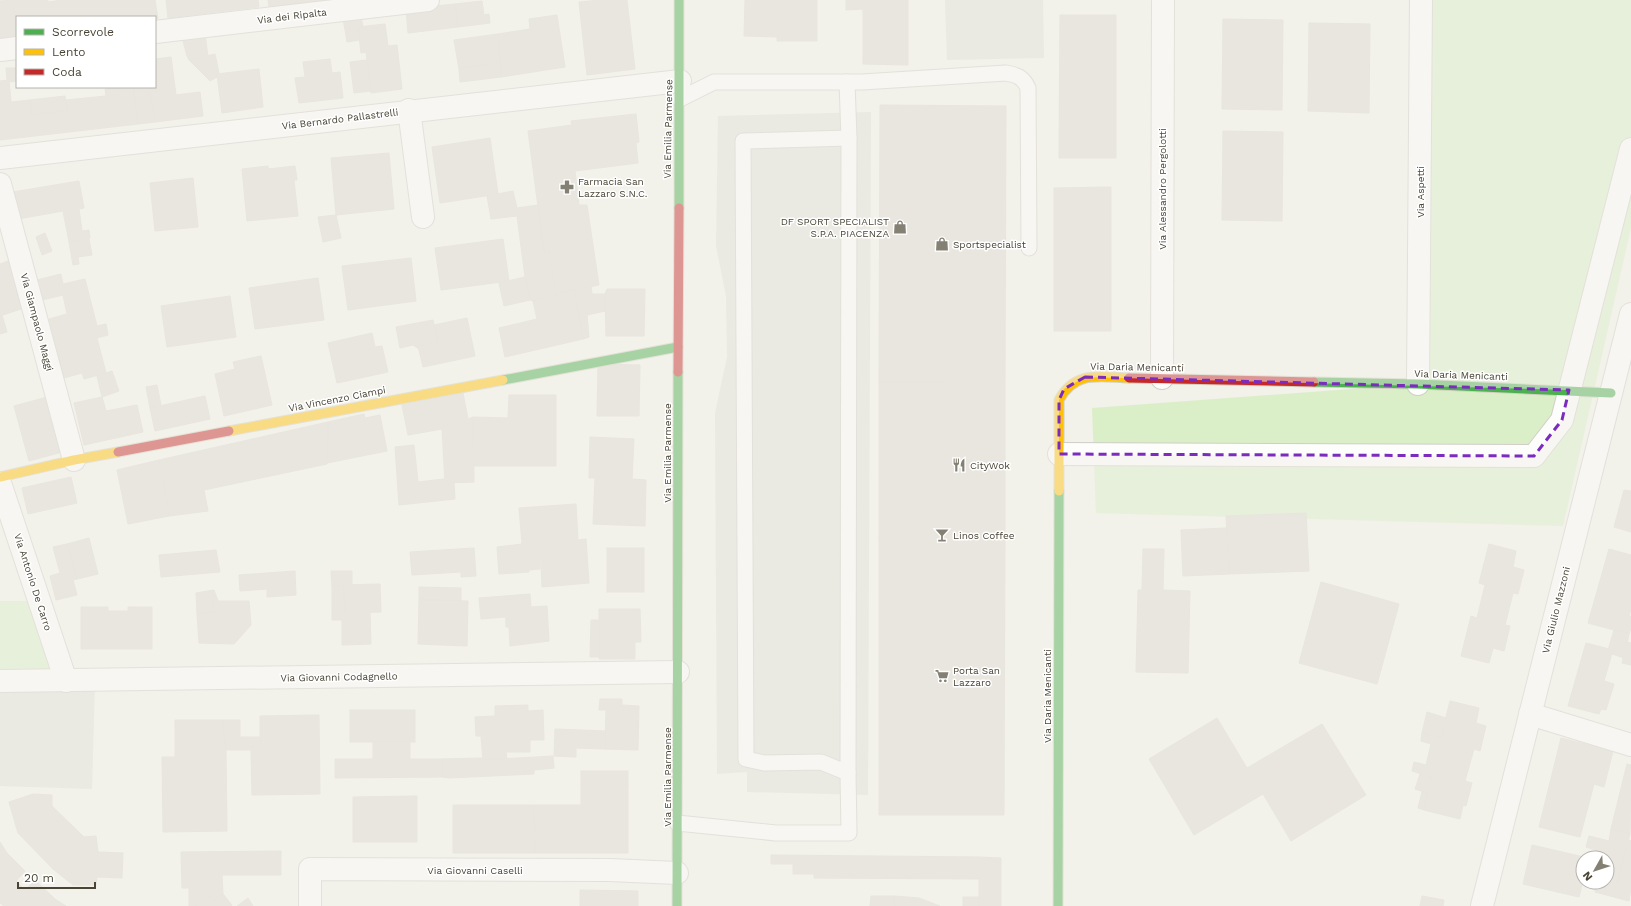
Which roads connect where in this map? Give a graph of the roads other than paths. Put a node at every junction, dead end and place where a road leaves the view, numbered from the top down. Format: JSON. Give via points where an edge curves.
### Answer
{"nodes":[{"id":1,"x":428,"y":0,"type":"edge"},
{"id":2,"x":680,"y":0,"type":"edge"},
{"id":3,"x":1163,"y":0,"type":"edge"},
{"id":4,"x":1421,"y":0,"type":"edge"},
{"id":5,"x":156,"y":32,"type":"edge"},
{"id":6,"x":16,"y":48,"type":"edge"},
{"id":7,"x":0,"y":50,"type":"edge"},
{"id":8,"x":847,"y":82,"type":"junction"},
{"id":9,"x":680,"y":90,"type":"junction"},
{"id":10,"x":409,"y":110,"type":"junction"},
{"id":11,"x":849,"y":138,"type":"junction"},
{"id":12,"x":1631,"y":149,"type":"edge"},
{"id":13,"x":0,"y":158,"type":"edge"},
{"id":14,"x":0,"y":184,"type":"edge"},
{"id":15,"x":423,"y":217,"type":"dead end"},
{"id":16,"x":1029,"y":248,"type":"dead end"},
{"id":17,"x":1631,"y":314,"type":"edge"},
{"id":18,"x":678,"y":347,"type":"junction"},
{"id":19,"x":1162,"y":378,"type":"junction"},
{"id":20,"x":1418,"y":384,"type":"junction"},
{"id":21,"x":1569,"y":390,"type":"junction"},
{"id":22,"x":1611,"y":393,"type":"junction"},
{"id":23,"x":1059,"y":454,"type":"junction"},
{"id":24,"x":74,"y":460,"type":"junction"},
{"id":25,"x":1,"y":488,"type":"edge"},
{"id":26,"x":678,"y":672,"type":"junction"},
{"id":27,"x":66,"y":680,"type":"junction"},
{"id":28,"x":0,"y":681,"type":"edge"},
{"id":29,"x":1530,"y":714,"type":"junction"},
{"id":30,"x":1631,"y":745,"type":"edge"},
{"id":31,"x":848,"y":773,"type":"junction"},
{"id":32,"x":677,"y":823,"type":"junction"},
{"id":33,"x":677,"y":872,"type":"junction"},
{"id":34,"x":310,"y":906,"type":"edge"},
{"id":35,"x":677,"y":906,"type":"edge"},
{"id":36,"x":1058,"y":906,"type":"edge"},
{"id":37,"x":1482,"y":906,"type":"edge"}],
"edges":[{"from":1,"to":5,"type":"street","name":"Via dei Ripalta"},
{"from":2,"to":9,"type":"street","name":"Via Emilia Parmense"},
{"from":3,"to":19,"type":"street","name":"Via Alessandro Pergolotti"},
{"from":4,"to":20,"type":"street","name":"Via Aspetti"},
{"from":6,"to":7,"type":"street"},
{"from":8,"to":9,"type":"lane","via":[[714,82]]},
{"from":8,"to":11,"type":"lane"},
{"from":8,"to":16,"type":"lane","via":[[1006,73],[1016,74],[1024,81],[1028,88]]},
{"from":9,"to":10,"type":"street","name":"Via Bernardo Pallastrelli"},
{"from":9,"to":18,"type":"street","name":"Via Emilia Parmense"},
{"from":10,"to":13,"type":"street","name":"Via Bernardo Pallastrelli"},
{"from":10,"to":15,"type":"street"},
{"from":11,"to":31,"type":"lane"},
{"from":11,"to":31,"type":"lane","via":[[743,141],[746,759],[764,763],[821,762]]},
{"from":12,"to":21,"type":"street"},
{"from":14,"to":24,"type":"street","name":"Via Giampaolo Maggi"},
{"from":17,"to":22,"type":"street","name":"Via Giulio Mazzoni"},
{"from":18,"to":24,"type":"street","name":"Via Vincenzo Ciampi"},
{"from":18,"to":26,"type":"street","name":"Via Emilia Parmense"},
{"from":19,"to":20,"type":"street","name":"Via Daria Menicanti"},
{"from":19,"to":23,"type":"street","name":"Via Daria Menicanti","via":[[1084,377],[1075,380],[1064,389],[1059,400]]},
{"from":20,"to":21,"type":"street","name":"Via Daria Menicanti"},
{"from":21,"to":22,"type":"street","name":"Via Daria Menicanti"},
{"from":21,"to":23,"type":"street","via":[[1562,420],[1534,456]]},
{"from":22,"to":29,"type":"street","name":"Via Giulio Mazzoni"},
{"from":23,"to":36,"type":"street","name":"Via Daria Menicanti"},
{"from":24,"to":25,"type":"street","name":"Via Vincenzo Ciampi"},
{"from":25,"to":27,"type":"street","name":"Via Antonio De Carro"},
{"from":26,"to":27,"type":"street","name":"Via Giovanni Codagnello"},
{"from":26,"to":32,"type":"street","name":"Via Emilia Parmense"},
{"from":27,"to":28,"type":"street","name":"Via Giovanni Codagnello"},
{"from":29,"to":30,"type":"street"},
{"from":29,"to":37,"type":"street","name":"Via Giulio Mazzoni"},
{"from":31,"to":32,"type":"lane","via":[[849,833],[776,833]]},
{"from":32,"to":33,"type":"street","name":"Via Emilia Parmense"},
{"from":33,"to":34,"type":"street","name":"Via Giovanni Caselli","via":[[310,869]]},
{"from":33,"to":35,"type":"street","name":"Via Emilia Parmense"}]}
